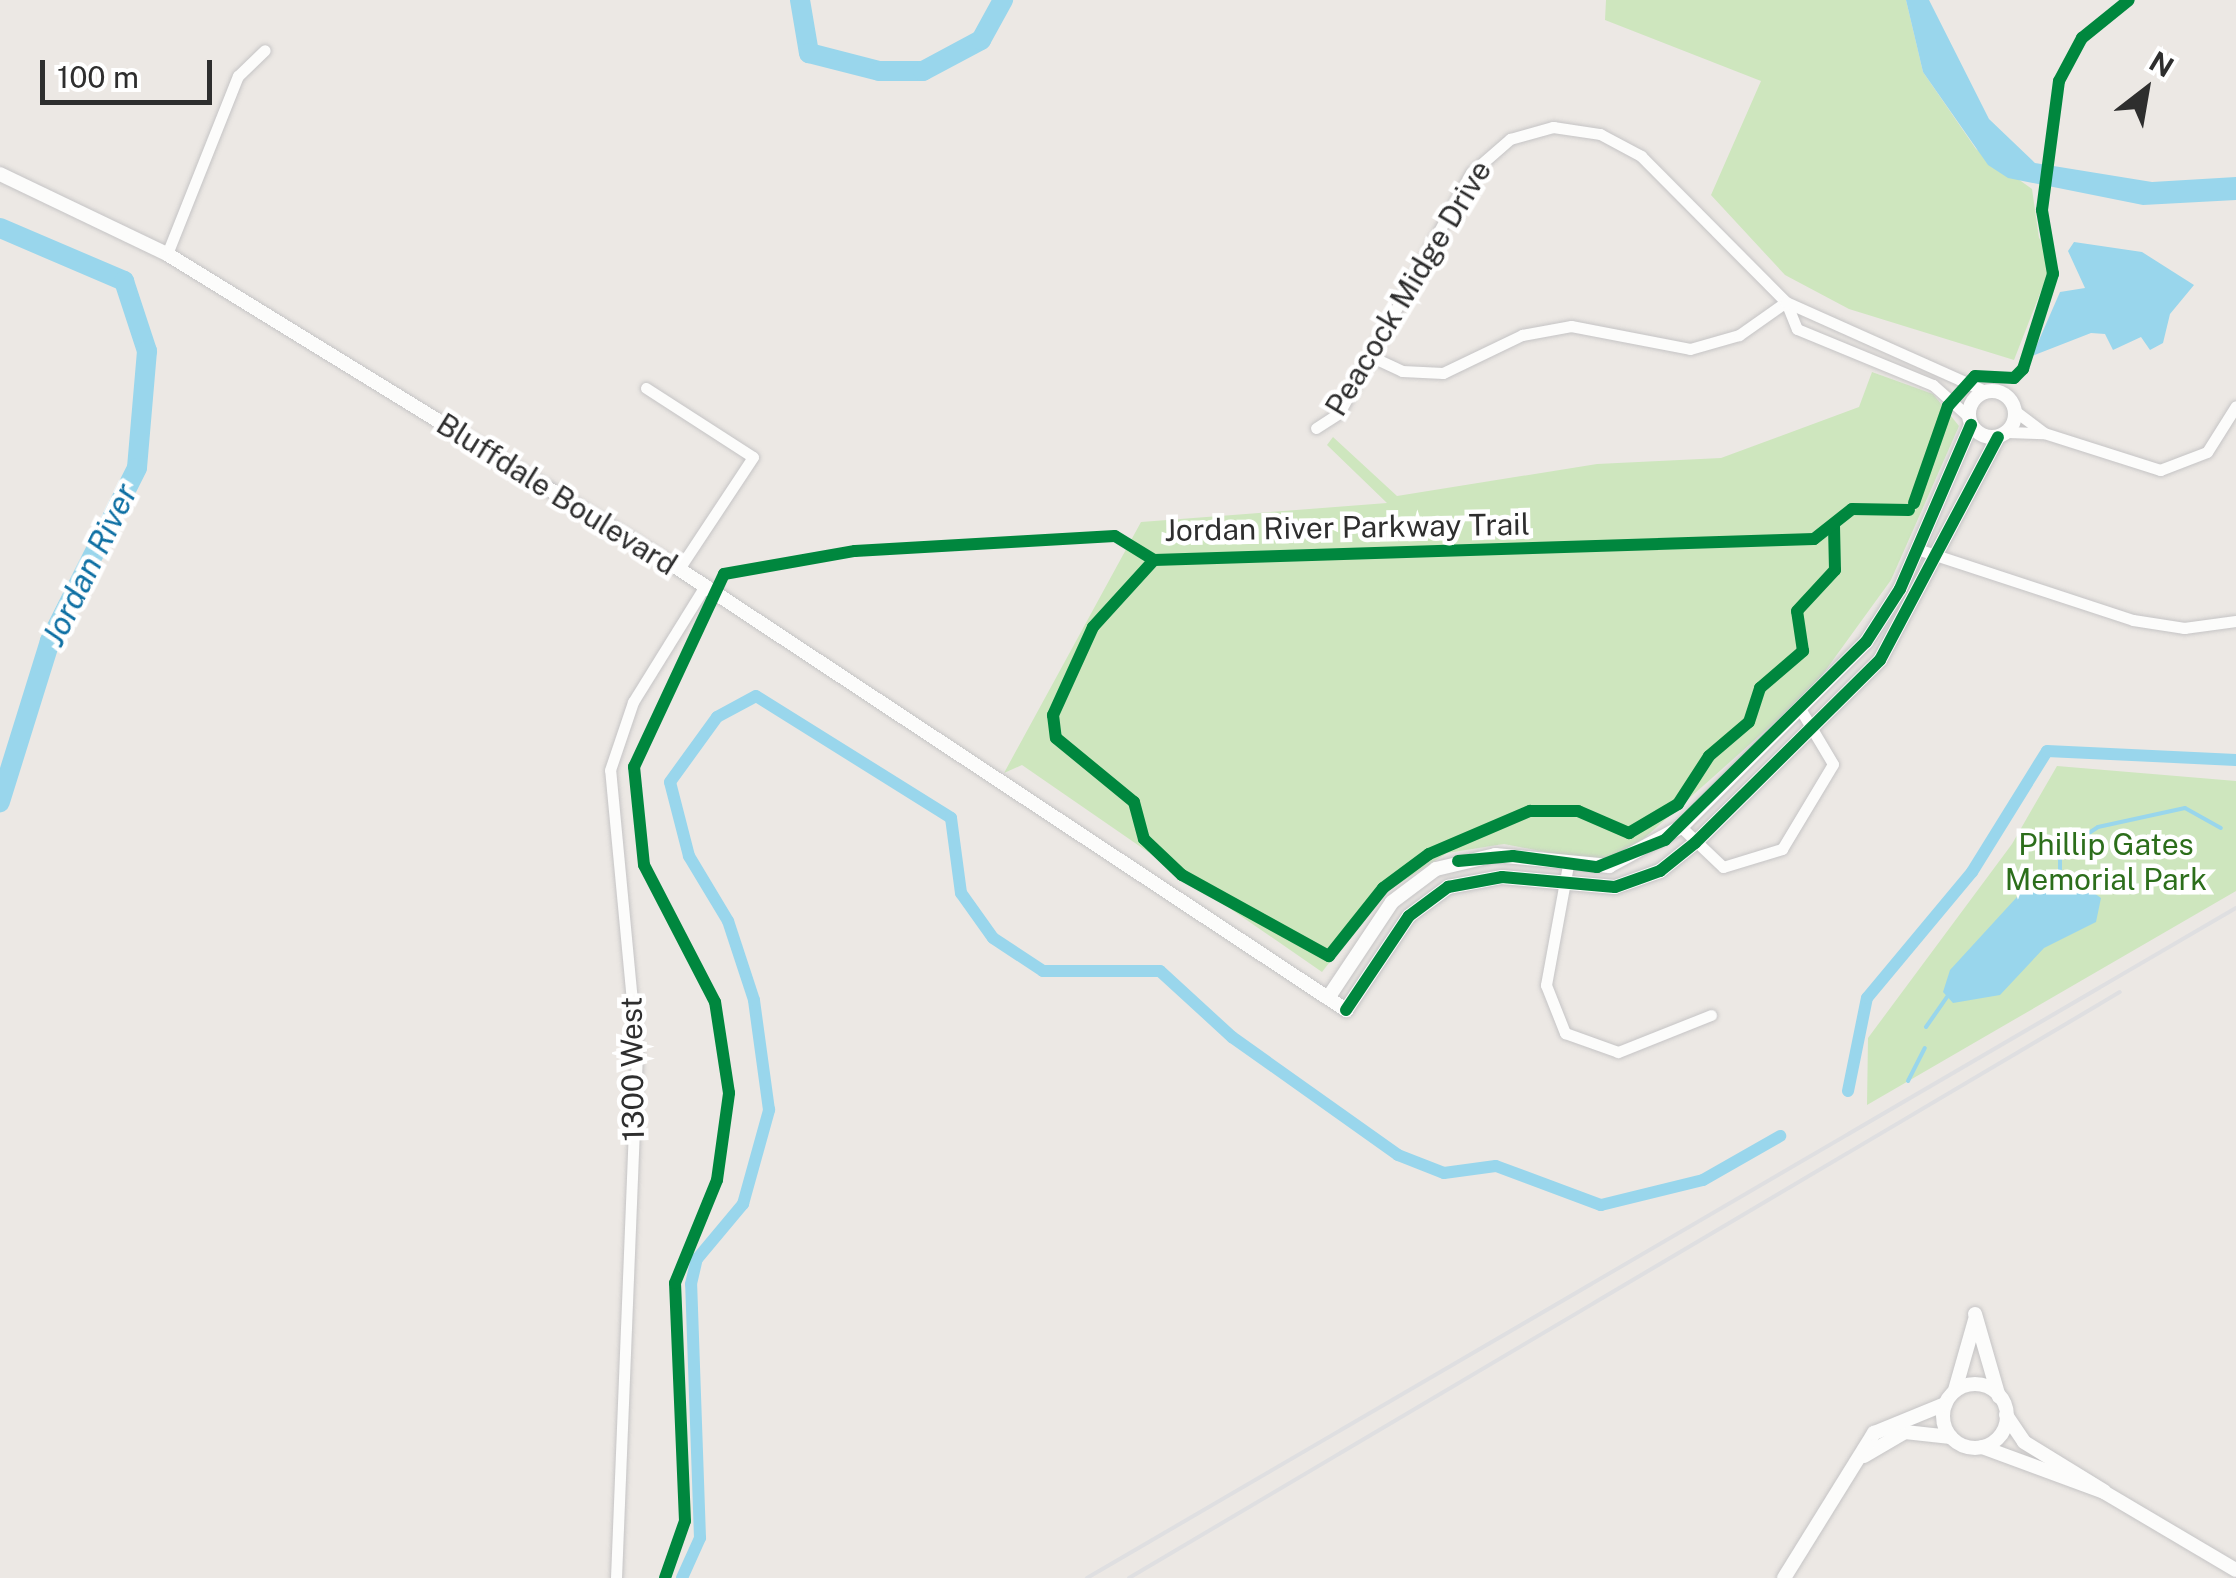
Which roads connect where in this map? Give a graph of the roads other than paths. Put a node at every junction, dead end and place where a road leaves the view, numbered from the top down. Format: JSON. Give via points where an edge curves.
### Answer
{"nodes":[{"id":1,"x":265,"y":50,"type":"dead end"},
{"id":2,"x":0,"y":174,"type":"edge"},
{"id":3,"x":166,"y":254,"type":"junction"},
{"id":4,"x":1786,"y":302,"type":"junction"},
{"id":5,"x":1370,"y":356,"type":"junction"},
{"id":6,"x":646,"y":388,"type":"dead end"},
{"id":7,"x":1987,"y":392,"type":"junction"},
{"id":8,"x":2236,"y":406,"type":"edge"},
{"id":9,"x":2015,"y":410,"type":"junction"},
{"id":10,"x":1970,"y":421,"type":"junction"},
{"id":11,"x":1316,"y":428,"type":"dead end"},
{"id":12,"x":2044,"y":433,"type":"junction"},
{"id":13,"x":2002,"y":435,"type":"junction"},
{"id":14,"x":1916,"y":549,"type":"junction"},
{"id":15,"x":1937,"y":556,"type":"junction"},
{"id":16,"x":679,"y":569,"type":"junction"},
{"id":17,"x":705,"y":586,"type":"junction"},
{"id":18,"x":2236,"y":621,"type":"edge"},
{"id":19,"x":1802,"y":712,"type":"junction"},
{"id":20,"x":1816,"y":730,"type":"junction"},
{"id":21,"x":1681,"y":826,"type":"junction"},
{"id":22,"x":1695,"y":843,"type":"junction"},
{"id":23,"x":1568,"y":866,"type":"junction"},
{"id":24,"x":1564,"y":886,"type":"junction"},
{"id":25,"x":1328,"y":998,"type":"junction"},
{"id":26,"x":1711,"y":1015,"type":"dead end"},
{"id":27,"x":1955,"y":1390,"type":"junction"},
{"id":28,"x":1999,"y":1397,"type":"junction"},
{"id":29,"x":1946,"y":1404,"type":"junction"},
{"id":30,"x":2006,"y":1415,"type":"junction"},
{"id":31,"x":1951,"y":1437,"type":"junction"},
{"id":32,"x":1982,"y":1448,"type":"junction"},
{"id":33,"x":1856,"y":1462,"type":"junction"},
{"id":34,"x":2104,"y":1492,"type":"junction"},
{"id":35,"x":2236,"y":1570,"type":"edge"},
{"id":36,"x":616,"y":1578,"type":"edge"},
{"id":37,"x":1784,"y":1578,"type":"edge"}],
"edges":[{"from":1,"to":3,"type":"street","via":[[238,76]]},
{"from":2,"to":3,"type":"street","name":"Bluffdale Boulevard"},
{"from":3,"to":16,"type":"street","name":"Bluffdale Boulevard"},
{"from":4,"to":5,"type":"street","via":[[1738,335],[1690,348],[1570,326],[1522,336],[1443,373],[1402,371]]},
{"from":4,"to":5,"type":"street","name":"Peacock Midge Drive","via":[[1641,156],[1588,130],[1541,128],[1499,145],[1471,172]]},
{"from":4,"to":7,"type":"street","name":"Peacock Midge Drive"},
{"from":4,"to":10,"type":"street","name":"Peacock Midge Drive","via":[[1797,328],[1933,384]]},
{"from":5,"to":11,"type":"street","name":"Peacock Midge Drive","via":[[1339,412]]},
{"from":6,"to":16,"type":"street","via":[[753,457]]},
{"from":7,"to":9,"type":"street","via":[[2005,395]]},
{"from":7,"to":10,"type":"street"},
{"from":8,"to":12,"type":"street","via":[[2208,452],[2170,470]]},
{"from":9,"to":12,"type":"street"},
{"from":9,"to":13,"type":"street"},
{"from":10,"to":13,"type":"street"},
{"from":10,"to":14,"type":"street"},
{"from":12,"to":13,"type":"street"},
{"from":13,"to":15,"type":"street"},
{"from":14,"to":15,"type":"street"},
{"from":14,"to":19,"type":"street","via":[[1881,622]]},
{"from":15,"to":18,"type":"street","via":[[2150,624]]},
{"from":15,"to":20,"type":"street","via":[[1891,645]]},
{"from":16,"to":17,"type":"street","name":"Bluffdale Boulevard"},
{"from":17,"to":25,"type":"street","name":"Bluffdale Boulevard"},
{"from":17,"to":36,"type":"street","name":"1300 West","via":[[633,702],[610,770],[637,1054]]},
{"from":19,"to":20,"type":"street"},
{"from":19,"to":21,"type":"street"},
{"from":20,"to":22,"type":"street"},
{"from":20,"to":22,"type":"street","via":[[1833,764],[1782,849],[1723,868]]},
{"from":21,"to":22,"type":"street"},
{"from":21,"to":23,"type":"street","via":[[1634,859]]},
{"from":22,"to":24,"type":"street","via":[[1630,883]]},
{"from":23,"to":24,"type":"street"},
{"from":23,"to":25,"type":"street","via":[[1478,856],[1423,875],[1383,914]]},
{"from":24,"to":25,"type":"street","name":"Bluffdale Boulevard","via":[[1488,877],[1436,894],[1401,926],[1346,1010]]},
{"from":24,"to":26,"type":"street","via":[[1546,985],[1565,1033],[1618,1052]]},
{"from":27,"to":28,"type":"street","via":[[1978,1384]]},
{"from":27,"to":28,"type":"street","via":[[1975,1314]]},
{"from":27,"to":29,"type":"street"},
{"from":28,"to":30,"type":"street"},
{"from":29,"to":31,"type":"street"},
{"from":29,"to":33,"type":"street","via":[[1889,1422]]},
{"from":30,"to":32,"type":"street","via":[[2000,1436]]},
{"from":30,"to":34,"type":"street","via":[[2024,1442]]},
{"from":31,"to":32,"type":"street"},
{"from":31,"to":33,"type":"street","via":[[1905,1432]]},
{"from":32,"to":34,"type":"street"},
{"from":33,"to":37,"type":"street"},
{"from":34,"to":35,"type":"street"}]}
